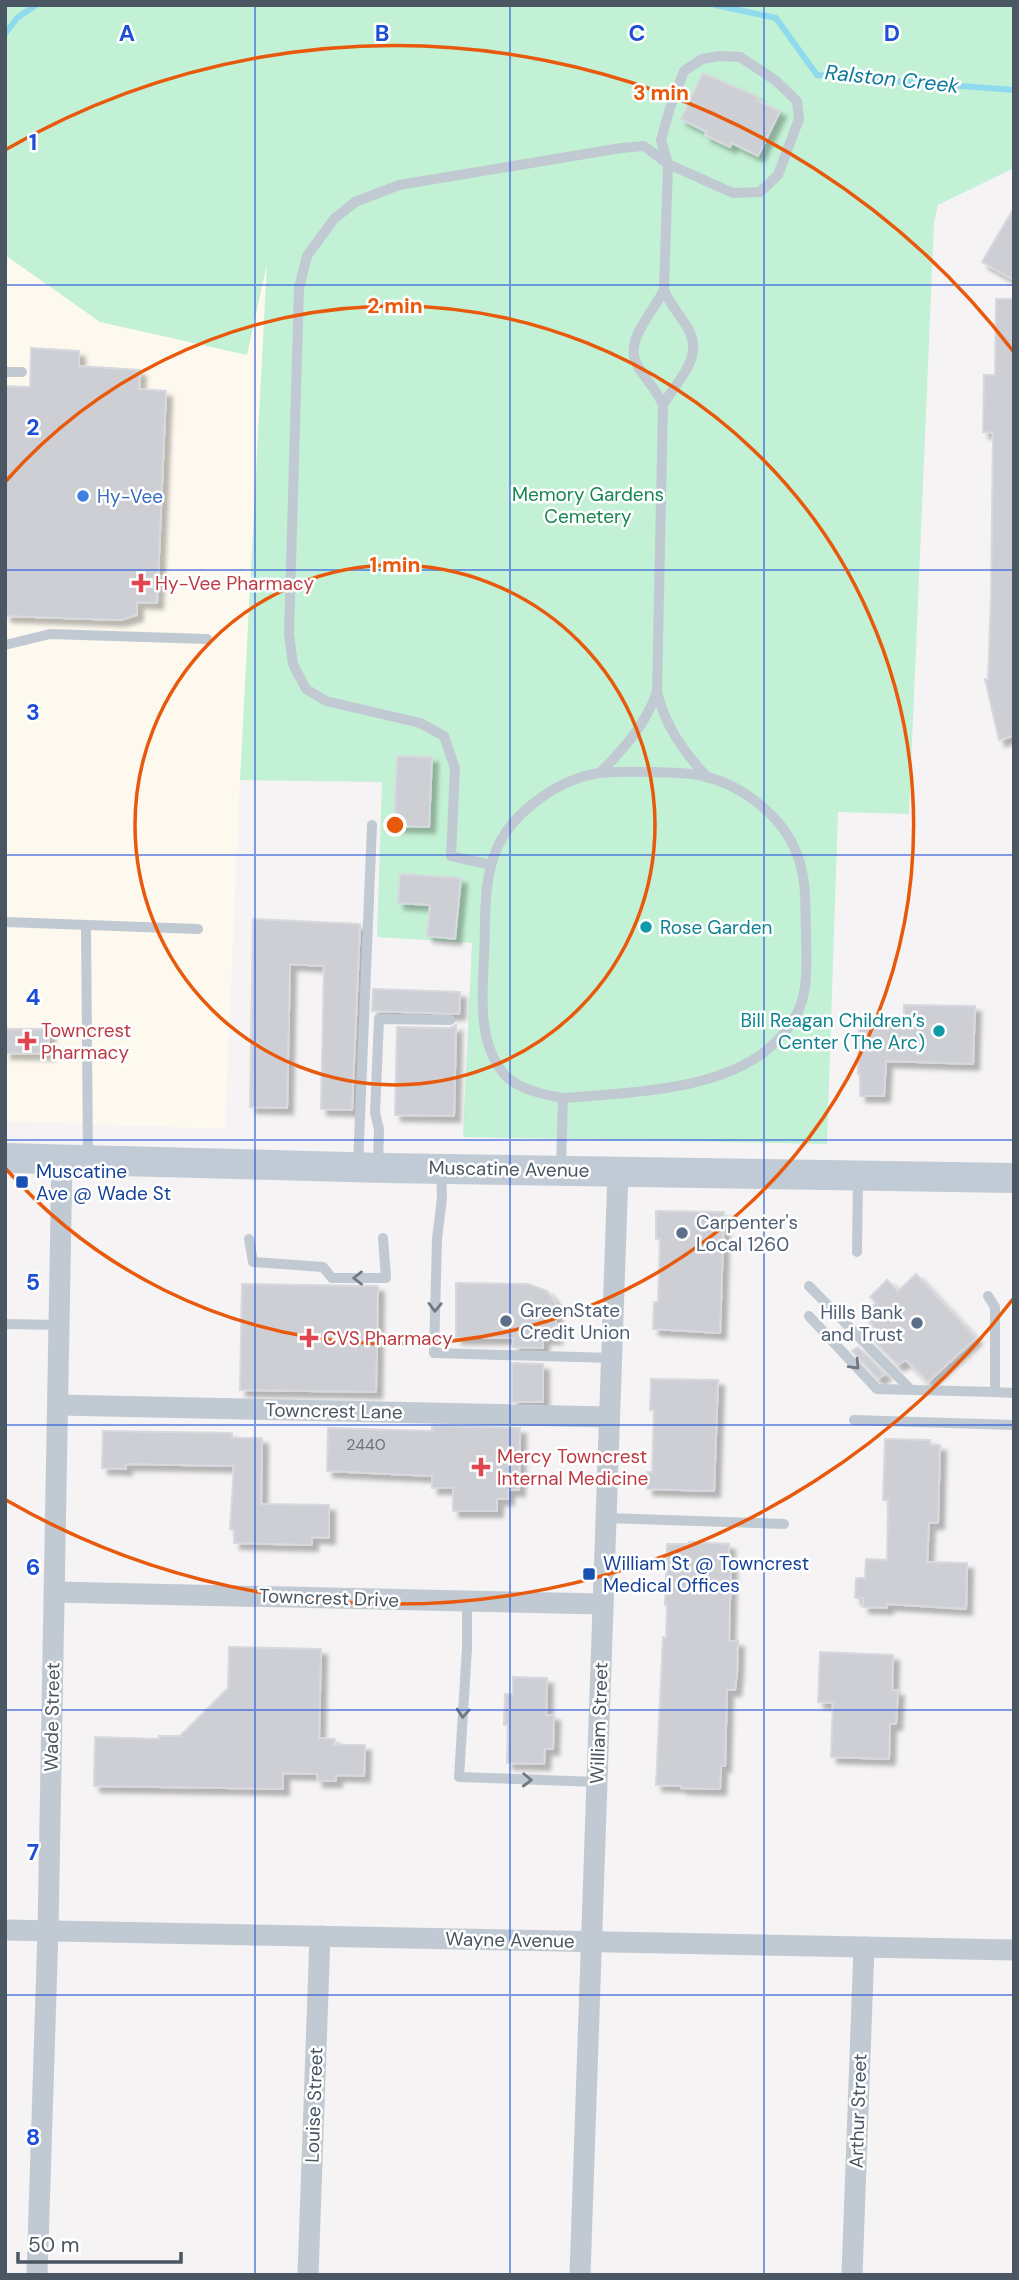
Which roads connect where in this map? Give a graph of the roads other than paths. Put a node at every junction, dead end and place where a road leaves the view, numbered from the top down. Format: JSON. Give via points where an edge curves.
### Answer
{"nodes":[{"id":1,"x":668,"y":164,"type":"junction"},
{"id":2,"x":664,"y":289,"type":"junction"},
{"id":3,"x":5,"y":372,"type":"edge"},
{"id":4,"x":22,"y":372,"type":"dead end"},
{"id":5,"x":663,"y":404,"type":"junction"},
{"id":6,"x":207,"y":639,"type":"dead end"},
{"id":7,"x":5,"y":645,"type":"edge"},
{"id":8,"x":657,"y":692,"type":"junction"},
{"id":9,"x":600,"y":773,"type":"junction"},
{"id":10,"x":706,"y":776,"type":"junction"},
{"id":11,"x":372,"y":825,"type":"dead end"},
{"id":12,"x":491,"y":865,"type":"junction"},
{"id":13,"x":5,"y":922,"type":"edge"},
{"id":14,"x":86,"y":925,"type":"junction"},
{"id":15,"x":198,"y":929,"type":"dead end"},
{"id":16,"x":450,"y":1020,"type":"dead end"},
{"id":17,"x":563,"y":1098,"type":"junction"},
{"id":18,"x":5,"y":1158,"type":"edge"},
{"id":19,"x":75,"y":1160,"type":"junction"},
{"id":20,"x":368,"y":1166,"type":"junction"},
{"id":21,"x":441,"y":1168,"type":"junction"},
{"id":22,"x":561,"y":1170,"type":"junction"},
{"id":23,"x":618,"y":1172,"type":"junction"},
{"id":24,"x":858,"y":1176,"type":"junction"},
{"id":25,"x":1014,"y":1178,"type":"edge"},
{"id":26,"x":383,"y":1238,"type":"dead end"},
{"id":27,"x":249,"y":1239,"type":"dead end"},
{"id":28,"x":857,"y":1252,"type":"dead end"},
{"id":29,"x":809,"y":1286,"type":"dead end"},
{"id":30,"x":988,"y":1296,"type":"dead end"},
{"id":31,"x":808,"y":1316,"type":"dead end"},
{"id":32,"x":5,"y":1324,"type":"edge"},
{"id":33,"x":60,"y":1325,"type":"junction"},
{"id":34,"x":612,"y":1358,"type":"junction"},
{"id":35,"x":911,"y":1390,"type":"junction"},
{"id":36,"x":995,"y":1392,"type":"junction"},
{"id":37,"x":1014,"y":1393,"type":"edge"},
{"id":38,"x":58,"y":1405,"type":"junction"},
{"id":39,"x":610,"y":1417,"type":"junction"},
{"id":40,"x":854,"y":1420,"type":"dead end"},
{"id":41,"x":1014,"y":1426,"type":"edge"},
{"id":42,"x":607,"y":1518,"type":"junction"},
{"id":43,"x":784,"y":1524,"type":"dead end"},
{"id":44,"x":55,"y":1592,"type":"junction"},
{"id":45,"x":467,"y":1601,"type":"junction"},
{"id":46,"x":603,"y":1604,"type":"junction"},
{"id":47,"x":597,"y":1782,"type":"junction"},
{"id":48,"x":5,"y":1930,"type":"edge"},
{"id":49,"x":48,"y":1931,"type":"junction"},
{"id":50,"x":320,"y":1936,"type":"junction"},
{"id":51,"x":591,"y":1941,"type":"junction"},
{"id":52,"x":864,"y":1947,"type":"junction"},
{"id":53,"x":1014,"y":1950,"type":"edge"},
{"id":54,"x":37,"y":2275,"type":"edge"},
{"id":55,"x":308,"y":2275,"type":"edge"},
{"id":56,"x":580,"y":2275,"type":"edge"},
{"id":57,"x":852,"y":2275,"type":"edge"}],
"edges":[{"from":1,"to":1,"type":"lane","via":[[733,193],[760,192],[778,175],[799,119],[797,101],[740,57],[702,59],[684,71],[670,108],[661,140]]},
{"from":1,"to":2,"type":"lane"},
{"from":1,"to":12,"type":"lane","via":[[644,146],[399,185],[355,202],[334,219],[307,256],[299,288],[289,634],[293,664],[306,689],[326,701],[420,723],[444,736],[455,768],[451,856]]},
{"from":2,"to":5,"type":"lane","via":[[637,332],[634,346],[636,362]]},
{"from":2,"to":5,"type":"lane","via":[[688,327],[694,347],[691,362]]},
{"from":3,"to":4,"type":"lane"},
{"from":5,"to":8,"type":"lane"},
{"from":6,"to":7,"type":"lane","via":[[50,634]]},
{"from":8,"to":9,"type":"lane","via":[[640,730]]},
{"from":8,"to":10,"type":"lane","via":[[671,729]]},
{"from":9,"to":10,"type":"lane"},
{"from":9,"to":12,"type":"lane","via":[[574,779],[542,797],[509,828]]},
{"from":10,"to":17,"type":"lane","via":[[750,797],[775,818],[792,842],[804,883],[807,982],[803,1001],[790,1028],[765,1051],[734,1068],[668,1087]]},
{"from":11,"to":20,"type":"lane"},
{"from":12,"to":17,"type":"lane","via":[[483,976],[490,1053],[506,1076],[546,1096]]},
{"from":13,"to":14,"type":"lane"},
{"from":14,"to":15,"type":"lane"},
{"from":14,"to":19,"type":"lane"},
{"from":16,"to":20,"type":"lane","via":[[379,1019],[374,1113],[379,1129]]},
{"from":17,"to":22,"type":"lane"},
{"from":18,"to":19,"type":"main road","name":"Muscatine Avenue"},
{"from":19,"to":20,"type":"main road","name":"Muscatine Avenue"},
{"from":19,"to":33,"type":"street","name":"Wade Street"},
{"from":20,"to":21,"type":"main road","name":"Muscatine Avenue"},
{"from":21,"to":22,"type":"main road","name":"Muscatine Avenue"},
{"from":21,"to":34,"type":"lane","one_way":true,"via":[[434,1353]]},
{"from":22,"to":23,"type":"main road","name":"Muscatine Avenue"},
{"from":23,"to":24,"type":"main road","name":"Muscatine Avenue"},
{"from":23,"to":34,"type":"street","name":"William Street"},
{"from":24,"to":25,"type":"main road","name":"Muscatine Avenue"},
{"from":24,"to":28,"type":"lane"},
{"from":26,"to":27,"type":"lane","one_way":true,"via":[[386,1278],[332,1278],[324,1266],[253,1262]]},
{"from":29,"to":35,"type":"lane"},
{"from":30,"to":36,"type":"lane","via":[[995,1307]]},
{"from":31,"to":35,"type":"lane","one_way":true,"via":[[877,1389]]},
{"from":32,"to":33,"type":"lane"},
{"from":33,"to":38,"type":"street","name":"Wade Street"},
{"from":34,"to":39,"type":"street","name":"William Street"},
{"from":35,"to":36,"type":"lane"},
{"from":36,"to":37,"type":"lane"},
{"from":38,"to":39,"type":"street","name":"Towncrest Lane"},
{"from":38,"to":44,"type":"street","name":"Wade Street"},
{"from":39,"to":42,"type":"street","name":"William Street"},
{"from":40,"to":41,"type":"lane"},
{"from":42,"to":43,"type":"lane"},
{"from":42,"to":46,"type":"street","name":"William Street"},
{"from":44,"to":45,"type":"street","name":"Towncrest Drive"},
{"from":44,"to":49,"type":"street","name":"Wade Street"},
{"from":45,"to":46,"type":"street","name":"Towncrest Drive"},
{"from":45,"to":47,"type":"lane","one_way":true,"via":[[459,1777]]},
{"from":46,"to":47,"type":"street","name":"William Street"},
{"from":47,"to":51,"type":"street","name":"William Street"},
{"from":48,"to":49,"type":"street","name":"Wayne Avenue"},
{"from":49,"to":50,"type":"street","name":"Wayne Avenue"},
{"from":49,"to":54,"type":"street","name":"Wade Street"},
{"from":50,"to":51,"type":"street","name":"Wayne Avenue"},
{"from":50,"to":55,"type":"street","name":"Louise Street"},
{"from":51,"to":52,"type":"street","name":"Wayne Avenue"},
{"from":51,"to":56,"type":"street","name":"William Street"},
{"from":52,"to":53,"type":"street","name":"Wayne Avenue"},
{"from":52,"to":57,"type":"street","name":"Arthur Street"}]}
